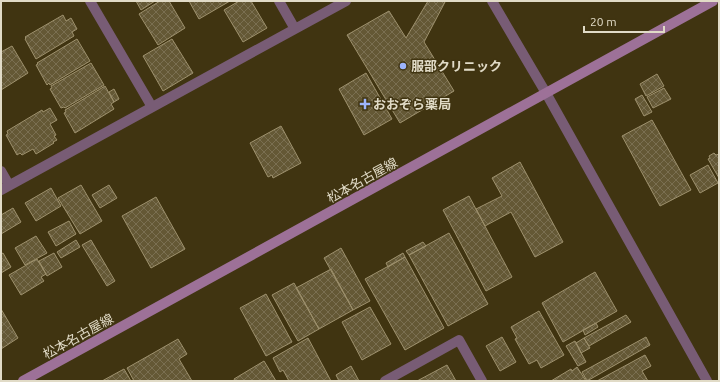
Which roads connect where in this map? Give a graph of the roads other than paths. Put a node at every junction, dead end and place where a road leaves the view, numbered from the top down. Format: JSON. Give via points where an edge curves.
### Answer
{"nodes":[{"id":1,"x":90,"y":1,"type":"edge"},
{"id":2,"x":279,"y":1,"type":"edge"},
{"id":3,"x":346,"y":1,"type":"edge"},
{"id":4,"x":492,"y":1,"type":"edge"},
{"id":5,"x":713,"y":1,"type":"edge"},
{"id":6,"x":295,"y":29,"type":"junction"},
{"id":7,"x":546,"y":93,"type":"junction"},
{"id":8,"x":152,"y":107,"type":"junction"},
{"id":9,"x":1,"y":172,"type":"edge"},
{"id":10,"x":5,"y":188,"type":"edge"},
{"id":11,"x":23,"y":381,"type":"edge"},
{"id":12,"x":385,"y":381,"type":"edge"},
{"id":13,"x":482,"y":381,"type":"edge"},
{"id":14,"x":707,"y":381,"type":"edge"}],
"edges":[{"from":1,"to":8,"type":"street"},
{"from":2,"to":6,"type":"street"},
{"from":3,"to":6,"type":"street"},
{"from":4,"to":7,"type":"street"},
{"from":5,"to":7,"type":"main road","name":"松本名古屋線"},
{"from":6,"to":8,"type":"street"},
{"from":7,"to":11,"type":"main road","name":"松本名古屋線"},
{"from":7,"to":14,"type":"street"},
{"from":8,"to":10,"type":"street"},
{"from":9,"to":10,"type":"street"},
{"from":12,"to":13,"type":"street","via":[[459,340]]}]}
